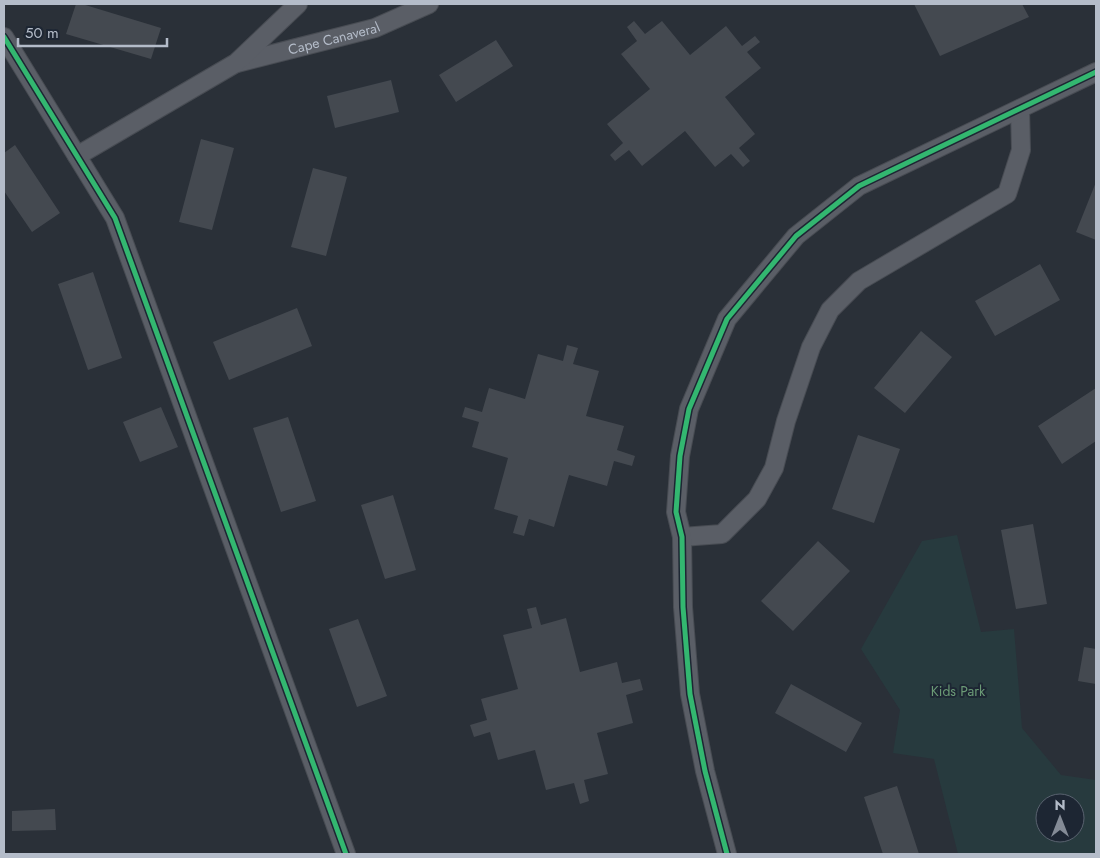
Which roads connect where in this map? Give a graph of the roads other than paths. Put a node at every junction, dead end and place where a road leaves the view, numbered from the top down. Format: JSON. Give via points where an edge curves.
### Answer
{"nodes":[{"id":1,"x":298,"y":4,"type":"edge"},
{"id":2,"x":429,"y":4,"type":"edge"},
{"id":3,"x":4,"y":37,"type":"edge"},
{"id":4,"x":236,"y":63,"type":"junction"},
{"id":5,"x":1096,"y":72,"type":"edge"},
{"id":6,"x":1020,"y":109,"type":"junction"},
{"id":7,"x":77,"y":156,"type":"junction"},
{"id":8,"x":682,"y":536,"type":"junction"},
{"id":9,"x":346,"y":854,"type":"edge"},
{"id":10,"x":727,"y":854,"type":"edge"}],
"edges":[{"from":1,"to":4,"type":"street","name":"Cape Canaveral"},
{"from":2,"to":4,"type":"street","name":"Cape Canaveral","via":[[374,28]]},
{"from":3,"to":7,"type":"street"},
{"from":4,"to":7,"type":"street","name":"Cape Canaveral"},
{"from":5,"to":6,"type":"street"},
{"from":6,"to":8,"type":"street","via":[[1021,150],[1007,194],[859,281],[830,310],[811,347],[774,468],[757,499],[722,534]]},
{"from":6,"to":8,"type":"street","via":[[859,186],[796,236],[727,319],[689,409],[680,456],[676,512]]},
{"from":7,"to":9,"type":"street","via":[[115,218]]},
{"from":8,"to":10,"type":"street","via":[[683,606],[690,694],[705,771]]}]}
